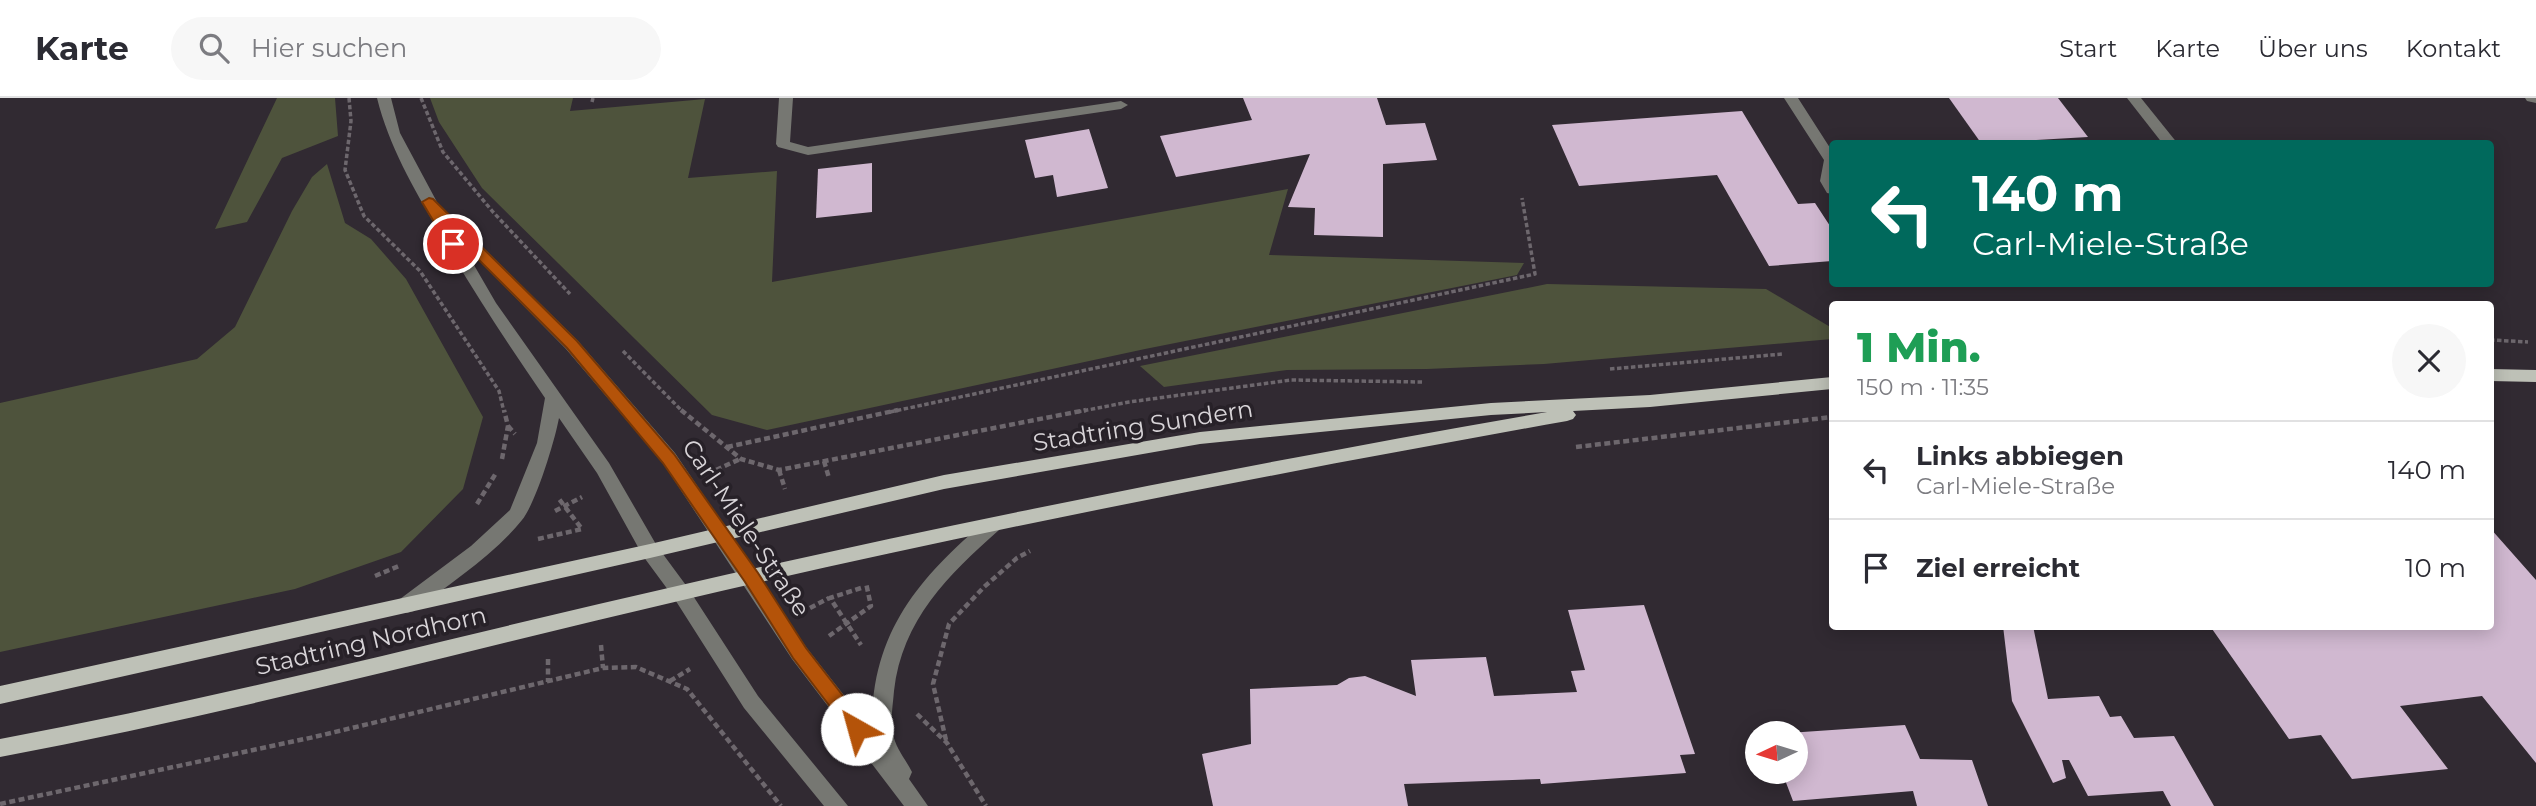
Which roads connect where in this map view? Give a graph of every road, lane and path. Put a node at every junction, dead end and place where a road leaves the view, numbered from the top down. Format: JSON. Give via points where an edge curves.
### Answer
{"nodes":[{"id":1,"x":349,"y":98,"type":"edge"},
{"id":2,"x":384,"y":98,"type":"edge"},
{"id":3,"x":421,"y":98,"type":"edge"},
{"id":4,"x":786,"y":98,"type":"edge"},
{"id":5,"x":1791,"y":98,"type":"edge"},
{"id":6,"x":2134,"y":98,"type":"edge"},
{"id":7,"x":1121,"y":105,"type":"dead end"},
{"id":8,"x":2168,"y":140,"type":"edge"},
{"id":9,"x":1829,"y":156,"type":"edge"},
{"id":10,"x":1522,"y":198,"type":"dead end"},
{"id":11,"x":429,"y":202,"type":"junction"},
{"id":12,"x":578,"y":303,"type":"dead end"},
{"id":13,"x":2494,"y":340,"type":"edge"},
{"id":14,"x":2536,"y":342,"type":"edge"},
{"id":15,"x":616,"y":343,"type":"dead end"},
{"id":16,"x":2494,"y":375,"type":"edge"},
{"id":17,"x":2536,"y":376,"type":"edge"},
{"id":18,"x":1829,"y":383,"type":"edge"},
{"id":19,"x":554,"y":397,"type":"junction"},
{"id":20,"x":1650,"y":401,"type":"junction"},
{"id":21,"x":726,"y":448,"type":"junction"},
{"id":22,"x":740,"y":459,"type":"junction"},
{"id":23,"x":824,"y":461,"type":"dead end"},
{"id":24,"x":713,"y":472,"type":"dead end"},
{"id":25,"x":830,"y":479,"type":"dead end"},
{"id":26,"x":785,"y":488,"type":"dead end"},
{"id":27,"x":469,"y":512,"type":"dead end"},
{"id":28,"x":993,"y":525,"type":"junction"},
{"id":29,"x":721,"y":534,"type":"junction"},
{"id":30,"x":1036,"y":548,"type":"dead end"},
{"id":31,"x":650,"y":551,"type":"junction"},
{"id":32,"x":865,"y":576,"type":"dead end"},
{"id":33,"x":751,"y":578,"type":"junction"},
{"id":34,"x":879,"y":582,"type":"dead end"},
{"id":35,"x":867,"y":586,"type":"junction"},
{"id":36,"x":681,"y":593,"type":"junction"},
{"id":37,"x":407,"y":604,"type":"junction"},
{"id":38,"x":846,"y":624,"type":"junction"},
{"id":39,"x":828,"y":637,"type":"dead end"},
{"id":40,"x":602,"y":647,"type":"dead end"},
{"id":41,"x":866,"y":652,"type":"dead end"},
{"id":42,"x":548,"y":659,"type":"dead end"},
{"id":43,"x":696,"y":666,"type":"dead end"},
{"id":44,"x":603,"y":668,"type":"junction"},
{"id":45,"x":670,"y":681,"type":"junction"},
{"id":46,"x":548,"y":682,"type":"junction"},
{"id":47,"x":0,"y":695,"type":"edge"},
{"id":48,"x":908,"y":704,"type":"dead end"},
{"id":49,"x":947,"y":743,"type":"junction"},
{"id":50,"x":0,"y":748,"type":"edge"},
{"id":51,"x":0,"y":804,"type":"edge"},
{"id":52,"x":781,"y":806,"type":"edge"},
{"id":53,"x":836,"y":806,"type":"edge"},
{"id":54,"x":918,"y":806,"type":"edge"},
{"id":55,"x":986,"y":806,"type":"edge"}],
"edges":[{"from":1,"to":27,"type":"path","via":[[345,170],[364,216],[420,271],[499,391],[508,426],[500,465]]},
{"from":2,"to":11,"type":"street","name":"Carl-Miele-Straße","via":[[393,133]]},
{"from":3,"to":12,"type":"path","via":[[443,152]]},
{"from":4,"to":7,"type":"street","via":[[783,144],[808,151]]},
{"from":5,"to":9,"type":"street"},
{"from":6,"to":8,"type":"street"},
{"from":10,"to":21,"type":"path","via":[[1535,274],[1514,281]]},
{"from":11,"to":19,"type":"street","name":"Carl-Miele-Straße","via":[[490,306]]},
{"from":11,"to":29,"type":"street","name":"Carl-Miele-Straße","via":[[572,345],[668,458]]},
{"from":13,"to":14,"type":"path"},
{"from":15,"to":21,"type":"path","via":[[673,403]]},
{"from":16,"to":17,"type":"main road"},
{"from":18,"to":20,"type":"main road","name":"Stadtring Sundern"},
{"from":19,"to":31,"type":"street","name":"Carl-Miele-Straße","via":[[603,468]]},
{"from":19,"to":37,"type":"street","via":[[546,443],[517,514],[478,551]]},
{"from":20,"to":28,"type":"main road","name":"Stadtring Sundern","via":[[1403,443]]},
{"from":20,"to":29,"type":"main road","name":"Stadtring Sundern","via":[[1491,410],[1200,438],[944,482]]},
{"from":21,"to":22,"type":"path"},
{"from":22,"to":24,"type":"path"},
{"from":22,"to":26,"type":"path","via":[[779,470]]},
{"from":23,"to":25,"type":"path"},
{"from":28,"to":33,"type":"main road","name":"Stadtring Sundern"},
{"from":28,"to":54,"type":"street","via":[[952,560],[907,614],[884,676],[882,734]]},
{"from":29,"to":31,"type":"main road","name":"Stadtring Sundern"},
{"from":29,"to":33,"type":"street","name":"Carl-Miele-Straße"},
{"from":30,"to":49,"type":"path","via":[[1017,558],[949,624],[933,684]]},
{"from":31,"to":36,"type":"street","name":"Carl-Miele-Straße"},
{"from":31,"to":37,"type":"main road","name":"Stadtring Nordhorn"},
{"from":32,"to":35,"type":"path"},
{"from":33,"to":36,"type":"main road","name":"Stadtring Nordhorn"},
{"from":33,"to":54,"type":"street","name":"Carl-Miele-Straße","via":[[799,653]]},
{"from":34,"to":35,"type":"path"},
{"from":35,"to":38,"type":"path","via":[[871,606]]},
{"from":35,"to":38,"type":"path","via":[[830,598]]},
{"from":36,"to":50,"type":"main road","name":"Stadtring Nordhorn","via":[[101,730]]},
{"from":36,"to":53,"type":"street","name":"Carl-Miele-Straße","via":[[751,702]]},
{"from":37,"to":47,"type":"main road","name":"Stadtring Nordhorn"},
{"from":38,"to":39,"type":"path"},
{"from":38,"to":41,"type":"path"},
{"from":40,"to":44,"type":"path"},
{"from":42,"to":46,"type":"path"},
{"from":43,"to":45,"type":"path"},
{"from":44,"to":45,"type":"path","via":[[636,667]]},
{"from":44,"to":46,"type":"path"},
{"from":45,"to":52,"type":"path","via":[[687,689]]},
{"from":46,"to":51,"type":"path"},
{"from":48,"to":49,"type":"path"},
{"from":49,"to":55,"type":"path"}]}
